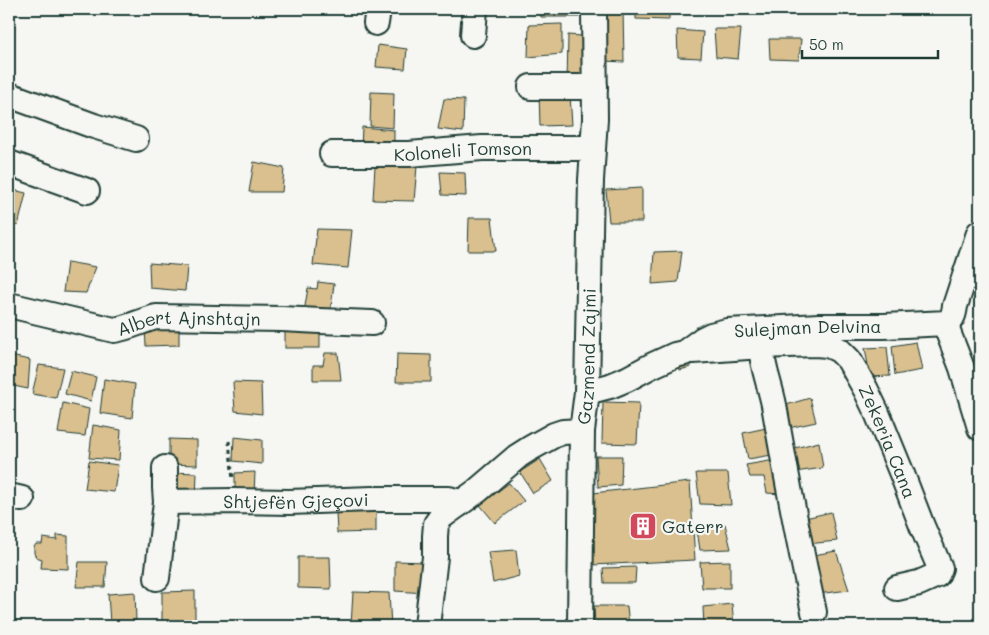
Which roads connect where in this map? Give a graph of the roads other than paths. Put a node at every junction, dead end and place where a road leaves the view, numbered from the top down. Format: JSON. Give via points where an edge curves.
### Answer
{"nodes":[{"id":1,"x":475,"y":9,"type":"edge"},
{"id":2,"x":594,"y":9,"type":"edge"},
{"id":3,"x":473,"y":35,"type":"dead end"},
{"id":4,"x":595,"y":87,"type":"junction"},
{"id":5,"x":531,"y":88,"type":"dead end"},
{"id":6,"x":9,"y":95,"type":"edge"},
{"id":7,"x":136,"y":139,"type":"dead end"},
{"id":8,"x":593,"y":148,"type":"junction"},
{"id":9,"x":332,"y":154,"type":"dead end"},
{"id":10,"x":9,"y":163,"type":"edge"},
{"id":11,"x":87,"y":191,"type":"dead end"},
{"id":12,"x":979,"y":233,"type":"dead end"},
{"id":13,"x":9,"y":305,"type":"edge"},
{"id":14,"x":372,"y":323,"type":"dead end"},
{"id":15,"x":947,"y":323,"type":"junction"},
{"id":16,"x":760,"y":346,"type":"junction"},
{"id":17,"x":684,"y":353,"type":"junction"},
{"id":18,"x":587,"y":392,"type":"junction"},
{"id":19,"x":980,"y":428,"type":"edge"},
{"id":20,"x":582,"y":431,"type":"junction"},
{"id":21,"x":165,"y":468,"type":"dead end"},
{"id":22,"x":166,"y":502,"type":"junction"},
{"id":23,"x":459,"y":504,"type":"junction"},
{"id":24,"x":157,"y":578,"type":"dead end"},
{"id":25,"x":897,"y":588,"type":"dead end"},
{"id":26,"x":814,"y":612,"type":"dead end"},
{"id":27,"x":428,"y":626,"type":"edge"},
{"id":28,"x":580,"y":626,"type":"edge"}],
"edges":[{"from":1,"to":3,"type":"street"},
{"from":2,"to":4,"type":"street","name":"Gazmend Zajmi"},
{"from":4,"to":5,"type":"street"},
{"from":4,"to":8,"type":"street","name":"Gazmend Zajmi"},
{"from":6,"to":7,"type":"street"},
{"from":8,"to":9,"type":"street","name":"Koloneli Tomson","via":[[482,148],[409,154]]},
{"from":8,"to":18,"type":"street","name":"Gazmend Zajmi"},
{"from":10,"to":11,"type":"street"},
{"from":12,"to":15,"type":"street","via":[[953,316]]},
{"from":13,"to":14,"type":"street","name":"Albert Ajnshtajn","via":[[114,330],[156,317]]},
{"from":15,"to":17,"type":"street","name":"Sulejman Delvina","via":[[727,331],[703,339]]},
{"from":15,"to":19,"type":"street"},
{"from":16,"to":17,"type":"street","name":"Zekeria Cana"},
{"from":16,"to":25,"type":"street","name":"Zekeria Cana","via":[[828,345],[850,360],[877,412],[940,568],[937,574],[919,583]]},
{"from":16,"to":26,"type":"street","via":[[772,391]]},
{"from":17,"to":18,"type":"street","name":"Sulejman Delvina","via":[[610,386]]},
{"from":18,"to":20,"type":"street","name":"Gazmend Zajmi"},
{"from":20,"to":23,"type":"street","via":[[554,435],[529,449]]},
{"from":20,"to":28,"type":"street","name":"Gazmend Zajmi"},
{"from":21,"to":22,"type":"street"},
{"from":22,"to":23,"type":"street","name":"Shtjefën Gjeçovi","via":[[449,499]]},
{"from":22,"to":24,"type":"street"},
{"from":23,"to":27,"type":"street","via":[[436,524]]}]}
